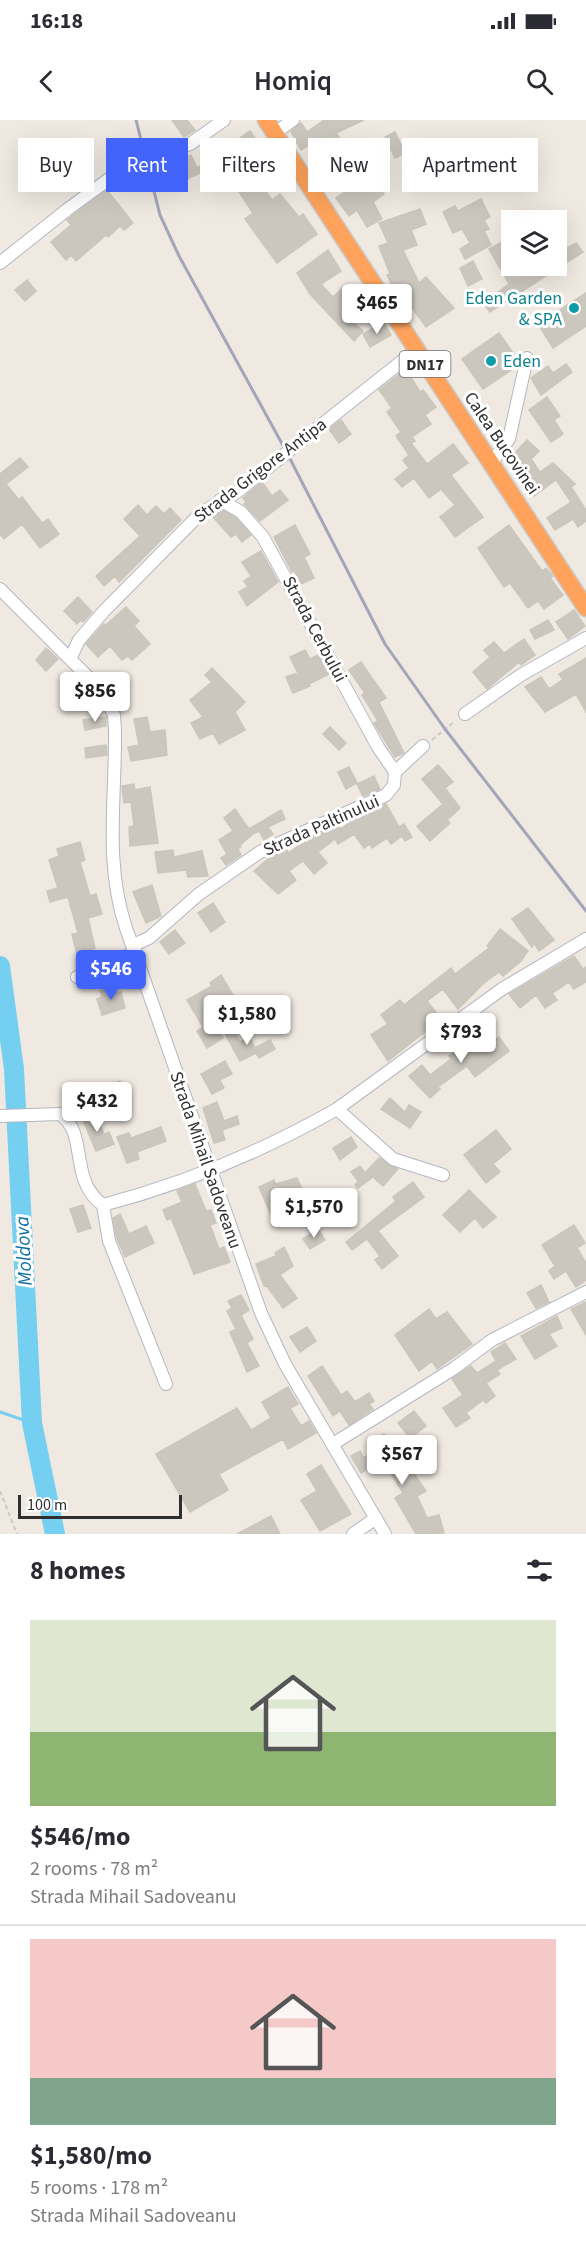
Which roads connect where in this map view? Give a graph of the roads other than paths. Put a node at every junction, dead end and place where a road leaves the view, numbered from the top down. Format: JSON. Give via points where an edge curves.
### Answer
{"nodes":[{"id":1,"x":224,"y":120,"type":"edge"},
{"id":2,"x":293,"y":120,"type":"edge"},
{"id":3,"x":270,"y":127,"type":"edge"},
{"id":4,"x":188,"y":145,"type":"edge"},
{"id":5,"x":106,"y":181,"type":"edge"},
{"id":6,"x":0,"y":263,"type":"edge"},
{"id":7,"x":416,"y":350,"type":"junction"},
{"id":8,"x":527,"y":358,"type":"dead end"},
{"id":9,"x":492,"y":462,"type":"junction"},
{"id":10,"x":220,"y":500,"type":"junction"},
{"id":11,"x":0,"y":589,"type":"edge"},
{"id":12,"x":586,"y":608,"type":"edge"},
{"id":13,"x":586,"y":638,"type":"edge"},
{"id":14,"x":71,"y":657,"type":"junction"},
{"id":15,"x":465,"y":714,"type":"road end"},
{"id":16,"x":423,"y":746,"type":"road end"},
{"id":17,"x":395,"y":772,"type":"junction"},
{"id":18,"x":586,"y":939,"type":"edge"},
{"id":19,"x":134,"y":949,"type":"junction"},
{"id":20,"x":77,"y":977,"type":"dead end"},
{"id":21,"x":337,"y":1109,"type":"junction"},
{"id":22,"x":0,"y":1116,"type":"edge"},
{"id":23,"x":210,"y":1169,"type":"junction"},
{"id":24,"x":443,"y":1175,"type":"dead end"},
{"id":25,"x":103,"y":1205,"type":"junction"},
{"id":26,"x":586,"y":1292,"type":"edge"},
{"id":27,"x":166,"y":1384,"type":"dead end"},
{"id":28,"x":333,"y":1444,"type":"junction"},
{"id":29,"x":376,"y":1518,"type":"junction"},
{"id":30,"x":353,"y":1534,"type":"edge"},
{"id":31,"x":385,"y":1534,"type":"edge"}],
"edges":[{"from":1,"to":4,"type":"street"},
{"from":2,"to":3,"type":"street"},
{"from":3,"to":7,"type":"highway","name":"Calea Bucovinei","number":"DN17"},
{"from":5,"to":6,"type":"street"},
{"from":7,"to":9,"type":"highway","name":"Calea Bucovinei","number":"DN17"},
{"from":7,"to":10,"type":"street","name":"Strada Grigore Antipa","via":[[237,492]]},
{"from":8,"to":9,"type":"street","via":[[509,439]]},
{"from":9,"to":12,"type":"highway","name":"Calea Bucovinei","number":"DN17"},
{"from":10,"to":14,"type":"street","name":"Strada Grigore Antipa","via":[[201,513],[104,611],[79,640]]},
{"from":10,"to":17,"type":"street","name":"Strada Cerbului","via":[[242,512],[263,537]]},
{"from":11,"to":14,"type":"street","name":"Strada Mihail Sadoveanu"},
{"from":13,"to":15,"type":"street","via":[[521,675]]},
{"from":14,"to":19,"type":"street","name":"Strada Mihail Sadoveanu","via":[[100,689],[114,715],[113,861],[119,908]]},
{"from":16,"to":17,"type":"street","name":"Strada Paltinului"},
{"from":17,"to":19,"type":"street","name":"Strada Paltinului","via":[[394,785],[386,795],[260,852],[199,894]]},
{"from":18,"to":21,"type":"street","via":[[502,989]]},
{"from":19,"to":20,"type":"street","name":"Strada Paltinului"},
{"from":19,"to":23,"type":"street","name":"Strada Mihail Sadoveanu"},
{"from":21,"to":23,"type":"street"},
{"from":21,"to":24,"type":"street","via":[[393,1159]]},
{"from":22,"to":25,"type":"street","via":[[60,1114],[67,1119],[73,1129],[85,1186],[90,1196]]},
{"from":23,"to":25,"type":"street"},
{"from":23,"to":28,"type":"street","name":"Strada Mihail Sadoveanu","via":[[271,1337]]},
{"from":25,"to":27,"type":"street","via":[[109,1241]]},
{"from":26,"to":28,"type":"street","via":[[492,1340]]},
{"from":28,"to":29,"type":"street","name":"Strada Mihail Sadoveanu"},
{"from":29,"to":30,"type":"street"},
{"from":29,"to":31,"type":"street","name":"Strada Mihail Sadoveanu"}]}
